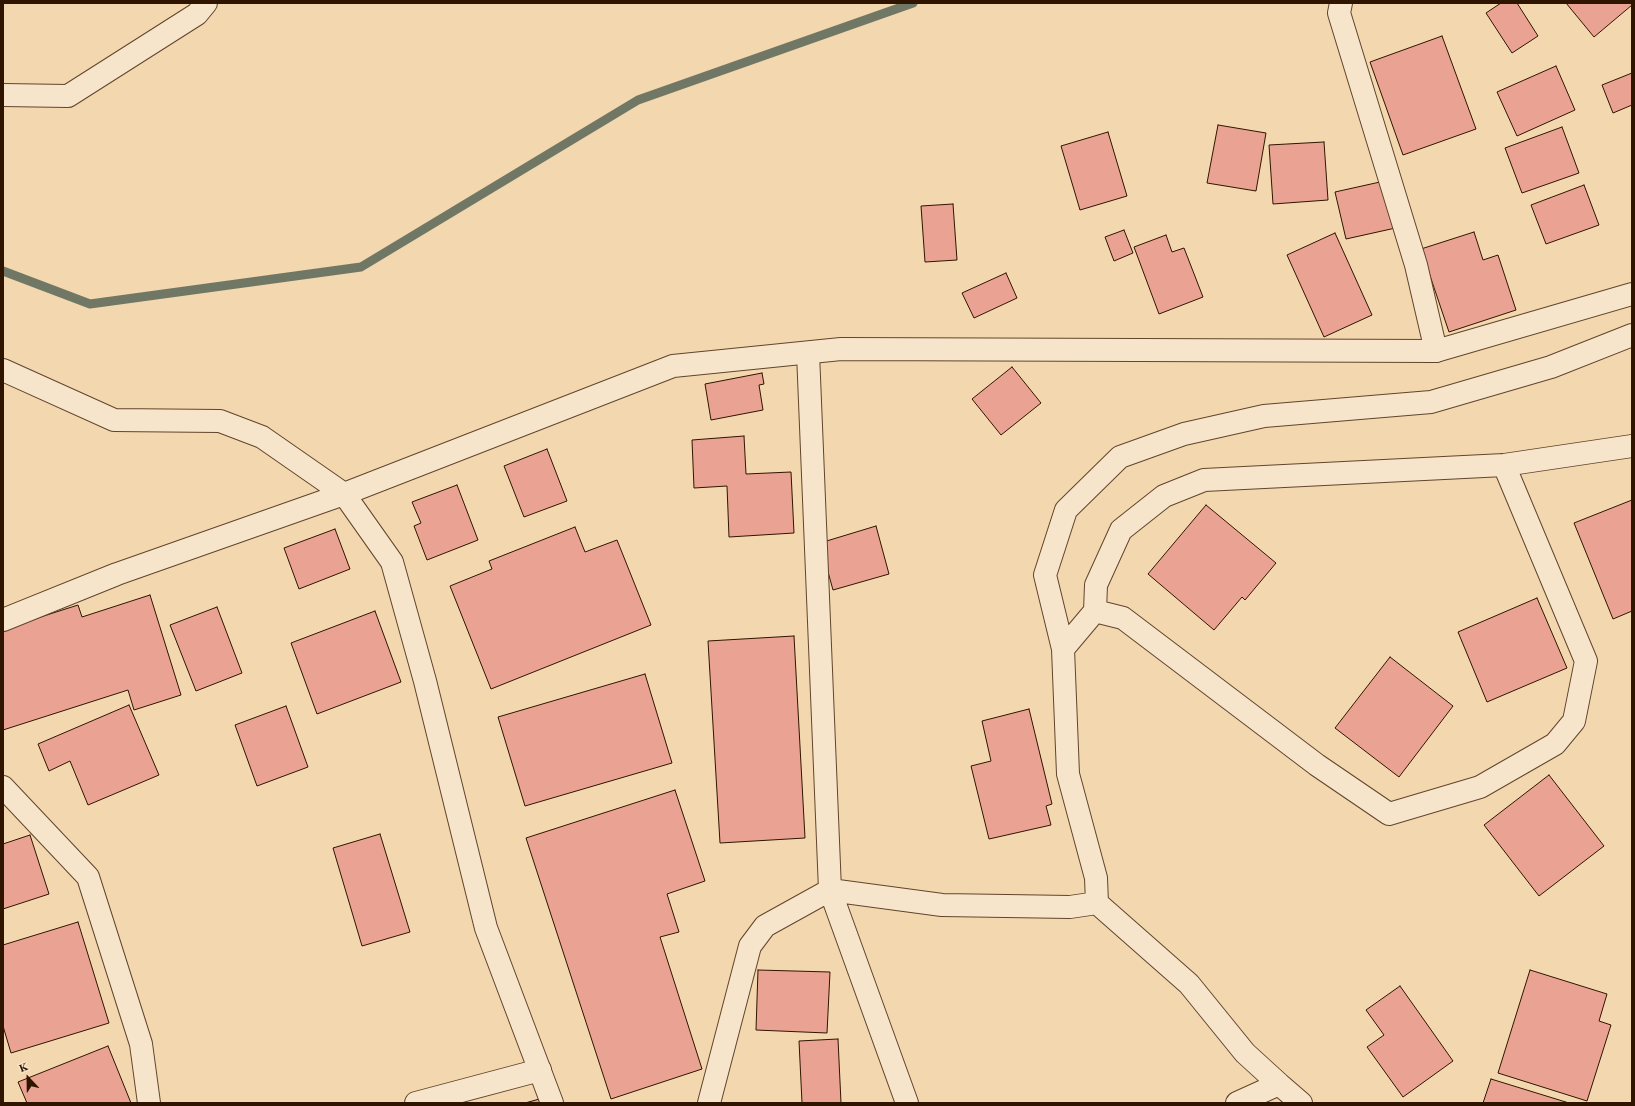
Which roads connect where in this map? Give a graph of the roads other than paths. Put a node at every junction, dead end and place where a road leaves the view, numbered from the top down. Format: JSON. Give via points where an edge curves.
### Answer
{"nodes":[{"id":1,"x":206,"y":3,"type":"edge"},
{"id":2,"x":1341,"y":3,"type":"edge"},
{"id":3,"x":3,"y":95,"type":"edge"},
{"id":4,"x":1632,"y":294,"type":"edge"},
{"id":5,"x":1632,"y":335,"type":"edge"},
{"id":6,"x":1436,"y":351,"type":"junction"},
{"id":7,"x":808,"y":353,"type":"junction"},
{"id":8,"x":3,"y":370,"type":"edge"},
{"id":9,"x":1632,"y":446,"type":"edge"},
{"id":10,"x":1504,"y":466,"type":"junction"},
{"id":11,"x":344,"y":494,"type":"junction"},
{"id":12,"x":1094,"y":611,"type":"junction"},
{"id":13,"x":3,"y":620,"type":"edge"},
{"id":14,"x":1063,"y":649,"type":"junction"},
{"id":15,"x":3,"y":787,"type":"edge"},
{"id":16,"x":830,"y":890,"type":"junction"},
{"id":17,"x":1098,"y":903,"type":"junction"},
{"id":18,"x":540,"y":1070,"type":"junction"},
{"id":19,"x":1280,"y":1084,"type":"junction"},
{"id":20,"x":149,"y":1103,"type":"edge"},
{"id":21,"x":416,"y":1103,"type":"edge"},
{"id":22,"x":552,"y":1103,"type":"edge"},
{"id":23,"x":709,"y":1103,"type":"edge"},
{"id":24,"x":906,"y":1103,"type":"edge"},
{"id":25,"x":1237,"y":1103,"type":"edge"},
{"id":26,"x":1301,"y":1103,"type":"edge"}],
"edges":[{"from":1,"to":3,"type":"street","via":[[198,14],[68,96]]},
{"from":2,"to":6,"type":"street","via":[[1339,13],[1416,265]]},
{"from":4,"to":6,"type":"street"},
{"from":5,"to":14,"type":"street","via":[[1551,367],[1431,402],[1264,416],[1184,434],[1120,457],[1066,510],[1045,575]]},
{"from":6,"to":7,"type":"street","via":[[841,349]]},
{"from":7,"to":11,"type":"street","via":[[673,366]]},
{"from":7,"to":16,"type":"street"},
{"from":8,"to":11,"type":"street","via":[[114,420],[220,421],[262,437]]},
{"from":9,"to":10,"type":"street"},
{"from":10,"to":12,"type":"street","via":[[1204,480],[1164,496],[1121,530],[1096,585]]},
{"from":10,"to":12,"type":"street","via":[[1586,661],[1574,721],[1555,744],[1480,787],[1389,814],[1317,765],[1123,618]]},
{"from":11,"to":13,"type":"street","via":[[117,574]]},
{"from":11,"to":18,"type":"street","via":[[392,562],[425,681],[486,928]]},
{"from":12,"to":14,"type":"street"},
{"from":14,"to":17,"type":"street","via":[[1068,774],[1096,878]]},
{"from":15,"to":20,"type":"street","via":[[88,877],[141,1044]]},
{"from":16,"to":17,"type":"street","via":[[942,905],[1070,907]]},
{"from":16,"to":23,"type":"street","via":[[765,926],[750,946]]},
{"from":16,"to":24,"type":"street"},
{"from":17,"to":19,"type":"street","via":[[1189,984],[1245,1053]]},
{"from":18,"to":21,"type":"street"},
{"from":18,"to":22,"type":"street"},
{"from":19,"to":25,"type":"street"},
{"from":19,"to":26,"type":"street"}]}
